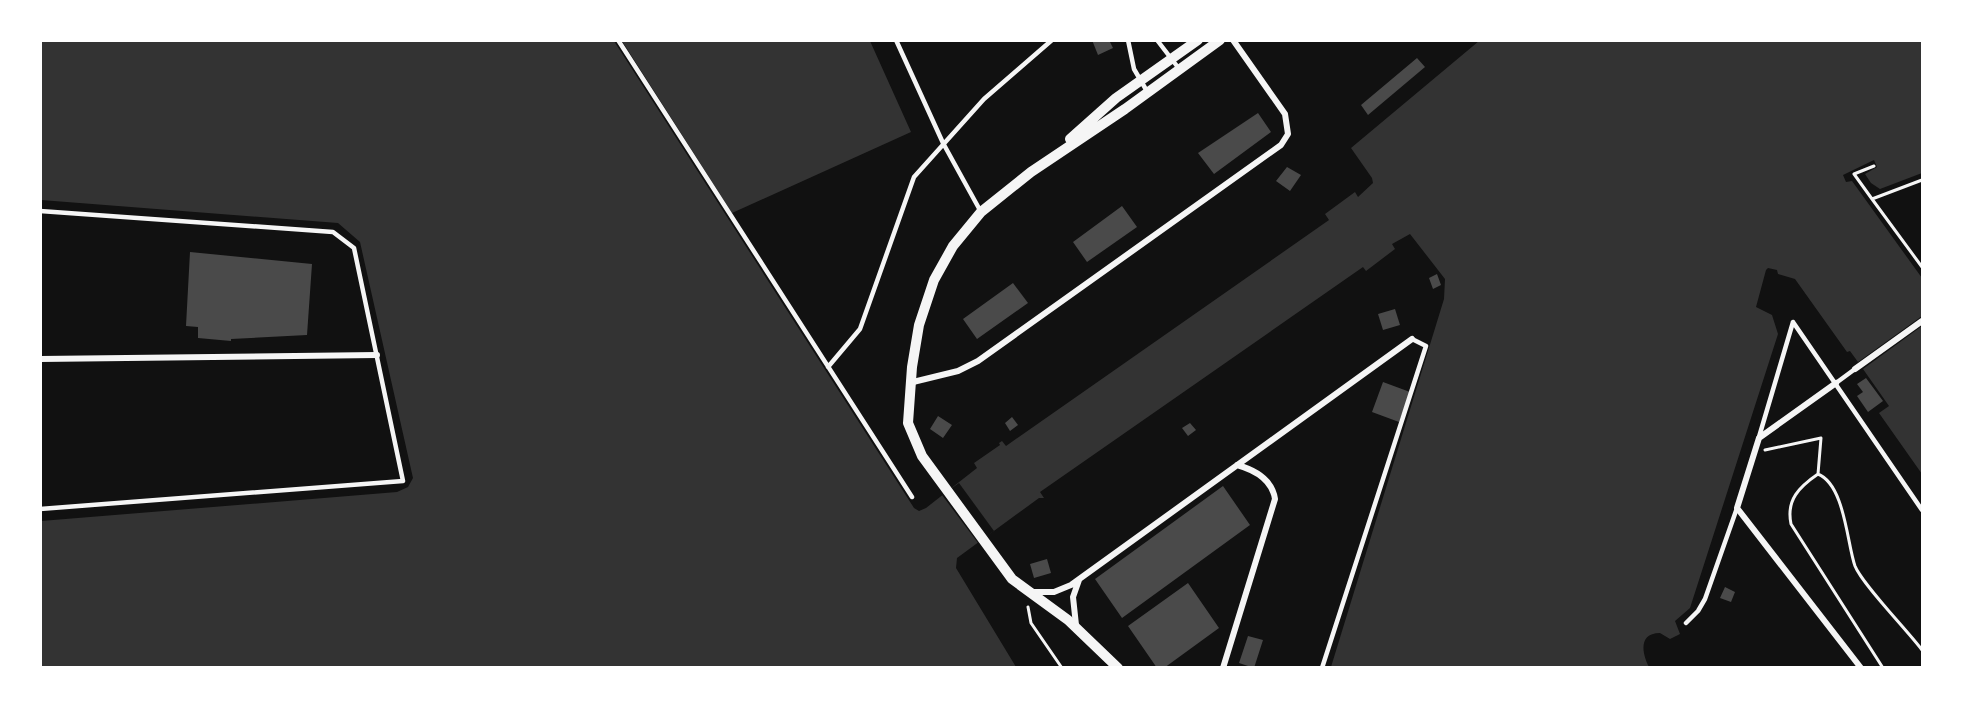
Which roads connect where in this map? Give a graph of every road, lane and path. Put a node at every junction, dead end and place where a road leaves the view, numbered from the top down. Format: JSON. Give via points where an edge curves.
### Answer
{"nodes":[{"id":1,"x":618,"y":40,"type":"edge"},
{"id":2,"x":896,"y":40,"type":"edge"},
{"id":3,"x":1052,"y":40,"type":"edge"},
{"id":4,"x":1128,"y":40,"type":"edge"},
{"id":5,"x":1157,"y":40,"type":"edge"},
{"id":6,"x":1198,"y":40,"type":"edge"},
{"id":7,"x":1220,"y":40,"type":"edge"},
{"id":8,"x":1233,"y":40,"type":"edge"},
{"id":9,"x":1172,"y":58,"type":"junction"},
{"id":10,"x":1180,"y":70,"type":"junction"},
{"id":11,"x":1140,"y":80,"type":"junction"},
{"id":12,"x":1148,"y":93,"type":"junction"},
{"id":13,"x":943,"y":143,"type":"junction"},
{"id":14,"x":1046,"y":161,"type":"junction"},
{"id":15,"x":1874,"y":165,"type":"dead end"},
{"id":16,"x":1923,"y":180,"type":"edge"},
{"id":17,"x":1872,"y":199,"type":"junction"},
{"id":18,"x":40,"y":210,"type":"edge"},
{"id":19,"x":981,"y":212,"type":"junction"},
{"id":20,"x":1923,"y":267,"type":"edge"},
{"id":21,"x":1923,"y":321,"type":"edge"},
{"id":22,"x":1412,"y":339,"type":"joint"},
{"id":23,"x":377,"y":355,"type":"junction"},
{"id":24,"x":40,"y":359,"type":"edge"},
{"id":25,"x":828,"y":367,"type":"junction"},
{"id":26,"x":1855,"y":369,"type":"joint"},
{"id":27,"x":909,"y":383,"type":"junction"},
{"id":28,"x":1836,"y":383,"type":"junction"},
{"id":29,"x":1759,"y":438,"type":"junction"},
{"id":30,"x":1755,"y":452,"type":"junction"},
{"id":31,"x":1237,"y":465,"type":"junction"},
{"id":32,"x":1818,"y":474,"type":"junction"},
{"id":33,"x":912,"y":497,"type":"dead end"},
{"id":34,"x":1737,"y":508,"type":"junction"},
{"id":35,"x":40,"y":509,"type":"edge"},
{"id":36,"x":1923,"y":510,"type":"edge"},
{"id":37,"x":1080,"y":579,"type":"junction"},
{"id":38,"x":1026,"y":591,"type":"junction"},
{"id":39,"x":1686,"y":623,"type":"dead end"},
{"id":40,"x":1077,"y":629,"type":"junction"},
{"id":41,"x":1923,"y":650,"type":"edge"},
{"id":42,"x":1062,"y":668,"type":"edge"},
{"id":43,"x":1118,"y":668,"type":"edge"},
{"id":44,"x":1223,"y":668,"type":"edge"},
{"id":45,"x":1322,"y":668,"type":"edge"},
{"id":46,"x":1861,"y":668,"type":"edge"},
{"id":47,"x":1883,"y":668,"type":"edge"}],
"edges":[{"from":1,"to":25,"type":"lane"},
{"from":2,"to":13,"type":"lane"},
{"from":3,"to":13,"type":"lane","via":[[992,91]]},
{"from":4,"to":11,"type":"lane","via":[[1132,65]]},
{"from":5,"to":9,"type":"lane"},
{"from":6,"to":9,"type":"street"},
{"from":7,"to":10,"type":"street"},
{"from":8,"to":27,"type":"street","via":[[1285,114],[1288,134],[1281,145],[978,361],[958,371]]},
{"from":9,"to":10,"type":"lane"},
{"from":9,"to":11,"type":"street"},
{"from":10,"to":12,"type":"street"},
{"from":11,"to":12,"type":"lane"},
{"from":11,"to":14,"type":"street"},
{"from":12,"to":14,"type":"street"},
{"from":13,"to":19,"type":"lane"},
{"from":13,"to":25,"type":"lane","via":[[909,184],[860,329]]},
{"from":14,"to":19,"type":"street"},
{"from":15,"to":17,"type":"path","via":[[1854,174]]},
{"from":16,"to":17,"type":"path"},
{"from":17,"to":20,"type":"path"},
{"from":18,"to":23,"type":"lane","via":[[333,232],[354,248]]},
{"from":19,"to":27,"type":"street","via":[[953,246],[934,280],[919,325]]},
{"from":21,"to":26,"type":"street"},
{"from":22,"to":31,"type":"street"},
{"from":22,"to":45,"type":"lane","via":[[1426,346]]},
{"from":23,"to":24,"type":"street"},
{"from":23,"to":35,"type":"lane","via":[[403,481]]},
{"from":25,"to":33,"type":"lane"},
{"from":26,"to":28,"type":"lane"},
{"from":27,"to":38,"type":"street","via":[[910,431],[922,456],[1005,571]]},
{"from":28,"to":29,"type":"street"},
{"from":28,"to":29,"type":"lane","via":[[1793,322]]},
{"from":28,"to":36,"type":"lane"},
{"from":29,"to":30,"type":"street"},
{"from":30,"to":32,"type":"path","via":[[1821,438]]},
{"from":30,"to":34,"type":"street"},
{"from":31,"to":37,"type":"street"},
{"from":31,"to":44,"type":"street","via":[[1260,474],[1275,499]]},
{"from":32,"to":41,"type":"path","via":[[1828,483],[1845,518],[1856,568]]},
{"from":32,"to":47,"type":"path","via":[[1797,490],[1789,507],[1791,524]]},
{"from":34,"to":39,"type":"lane","via":[[1705,599]]},
{"from":34,"to":46,"type":"street"},
{"from":37,"to":38,"type":"street","via":[[1054,592]]},
{"from":37,"to":40,"type":"street","via":[[1073,597]]},
{"from":38,"to":40,"type":"street"},
{"from":38,"to":42,"type":"path","via":[[1031,623]]},
{"from":40,"to":43,"type":"street"}]}
